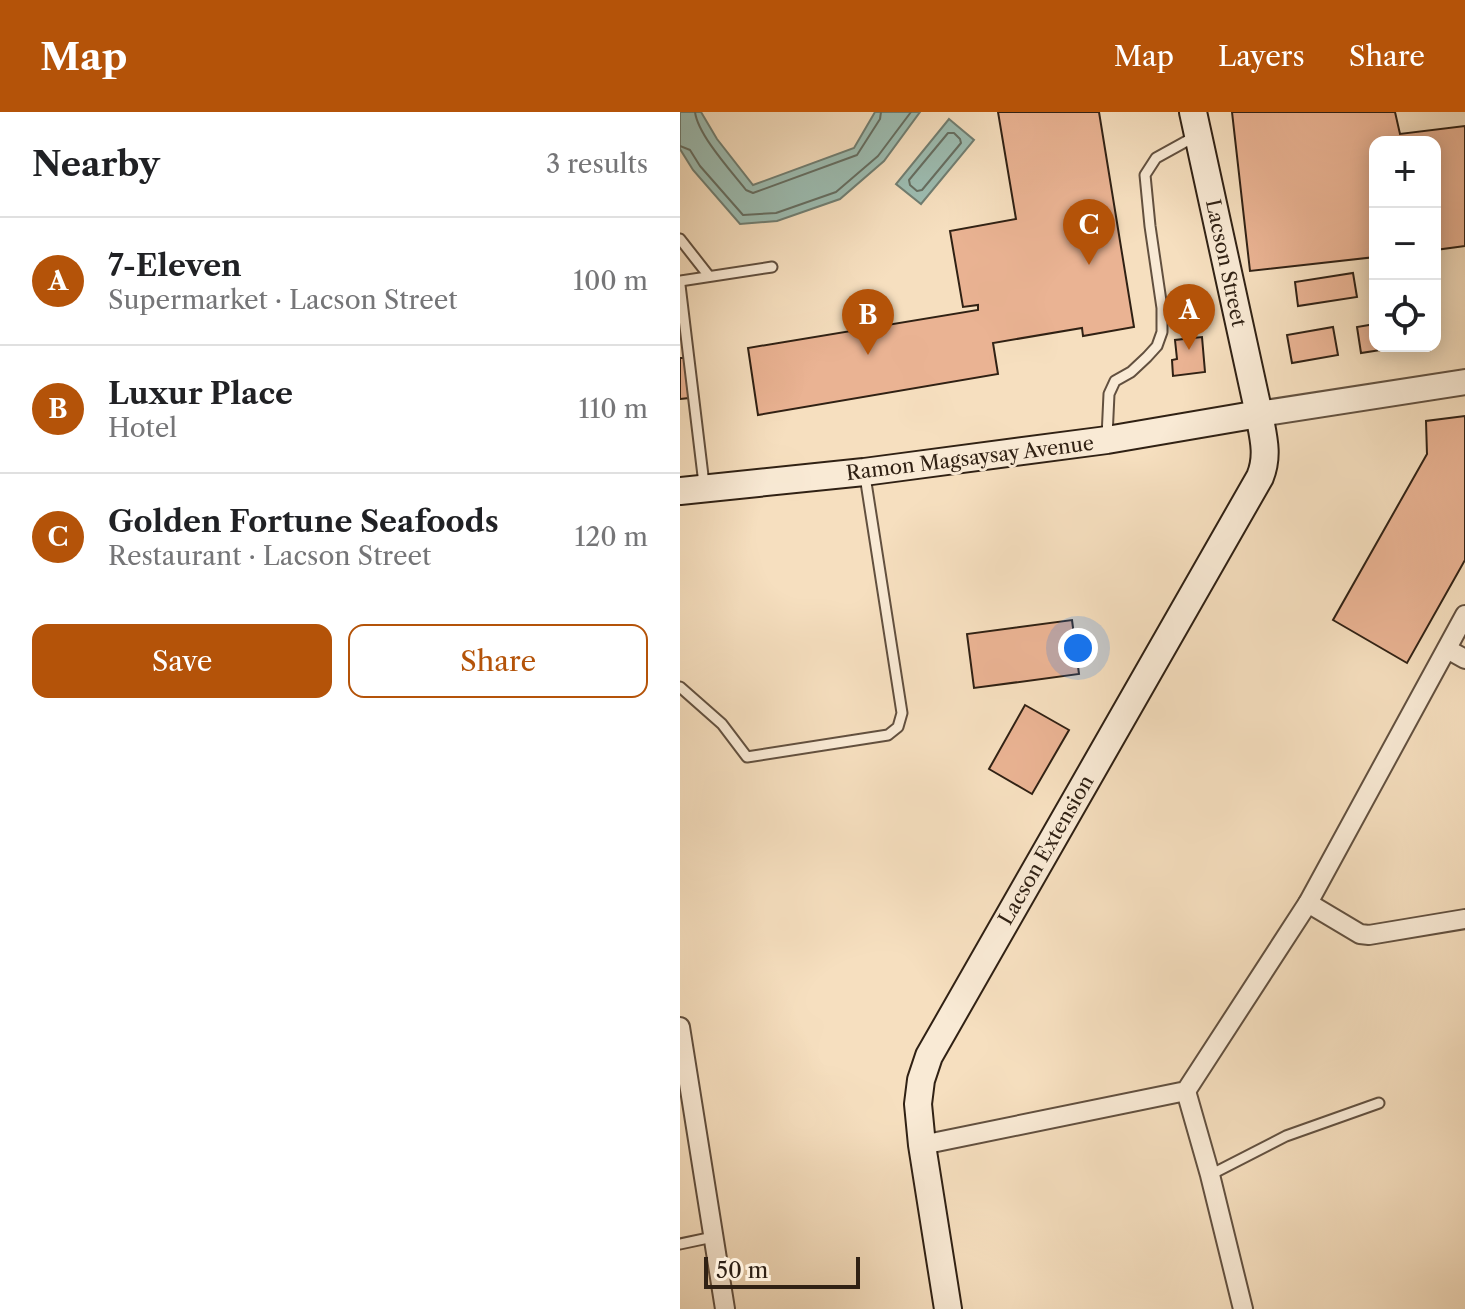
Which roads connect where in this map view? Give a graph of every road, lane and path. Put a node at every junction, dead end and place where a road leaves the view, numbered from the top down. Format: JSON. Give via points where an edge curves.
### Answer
{"nodes":[{"id":1,"x":1196,"y":124,"type":"edge"},
{"id":2,"x":680,"y":239,"type":"edge"},
{"id":3,"x":772,"y":267,"type":"dead end"},
{"id":4,"x":709,"y":276,"type":"junction"},
{"id":5,"x":680,"y":283,"type":"edge"},
{"id":6,"x":1465,"y":382,"type":"edge"},
{"id":7,"x":1259,"y":414,"type":"junction"},
{"id":8,"x":1107,"y":440,"type":"junction"},
{"id":9,"x":864,"y":472,"type":"junction"},
{"id":10,"x":692,"y":490,"type":"edge"},
{"id":11,"x":1465,"y":615,"type":"edge"},
{"id":12,"x":1447,"y":649,"type":"junction"},
{"id":13,"x":1465,"y":659,"type":"edge"},
{"id":14,"x":680,"y":687,"type":"edge"},
{"id":15,"x":1308,"y":903,"type":"junction"},
{"id":16,"x":1465,"y":919,"type":"edge"},
{"id":17,"x":680,"y":1027,"type":"edge"},
{"id":18,"x":1186,"y":1091,"type":"junction"},
{"id":19,"x":1379,"y":1103,"type":"dead end"},
{"id":20,"x":922,"y":1145,"type":"junction"},
{"id":21,"x":1210,"y":1175,"type":"junction"},
{"id":22,"x":713,"y":1237,"type":"junction"},
{"id":23,"x":680,"y":1244,"type":"edge"},
{"id":24,"x":725,"y":1309,"type":"edge"},
{"id":25,"x":948,"y":1309,"type":"edge"},
{"id":26,"x":1243,"y":1309,"type":"edge"}],
"edges":[{"from":1,"to":7,"type":"main road","name":"Lacson Street"},
{"from":1,"to":8,"type":"lane","via":[[1156,158],[1145,175],[1162,332],[1147,357],[1115,381],[1109,394]]},
{"from":2,"to":4,"type":"lane"},
{"from":3,"to":4,"type":"lane"},
{"from":4,"to":5,"type":"lane"},
{"from":5,"to":10,"type":"lane"},
{"from":6,"to":7,"type":"street"},
{"from":7,"to":8,"type":"main road","name":"Ramon Magsaysay Avenue"},
{"from":7,"to":20,"type":"main road","name":"Lacson Extension","via":[[1266,455],[1260,477],[929,1056],[918,1104]]},
{"from":8,"to":9,"type":"main road","name":"Ramon Magsaysay Avenue"},
{"from":9,"to":10,"type":"main road","name":"Ramon Magsaysay Avenue"},
{"from":9,"to":14,"type":"lane","via":[[902,713],[898,727],[888,735],[747,757],[722,724]]},
{"from":11,"to":12,"type":"street"},
{"from":12,"to":13,"type":"street"},
{"from":12,"to":15,"type":"street"},
{"from":15,"to":16,"type":"street","via":[[1369,935]]},
{"from":15,"to":18,"type":"street"},
{"from":17,"to":22,"type":"street"},
{"from":18,"to":20,"type":"street"},
{"from":18,"to":21,"type":"street"},
{"from":19,"to":21,"type":"lane","via":[[1286,1136]]},
{"from":20,"to":25,"type":"main road","name":"Lacson Extension"},
{"from":21,"to":26,"type":"street"},
{"from":22,"to":23,"type":"lane"},
{"from":22,"to":24,"type":"street"}]}
